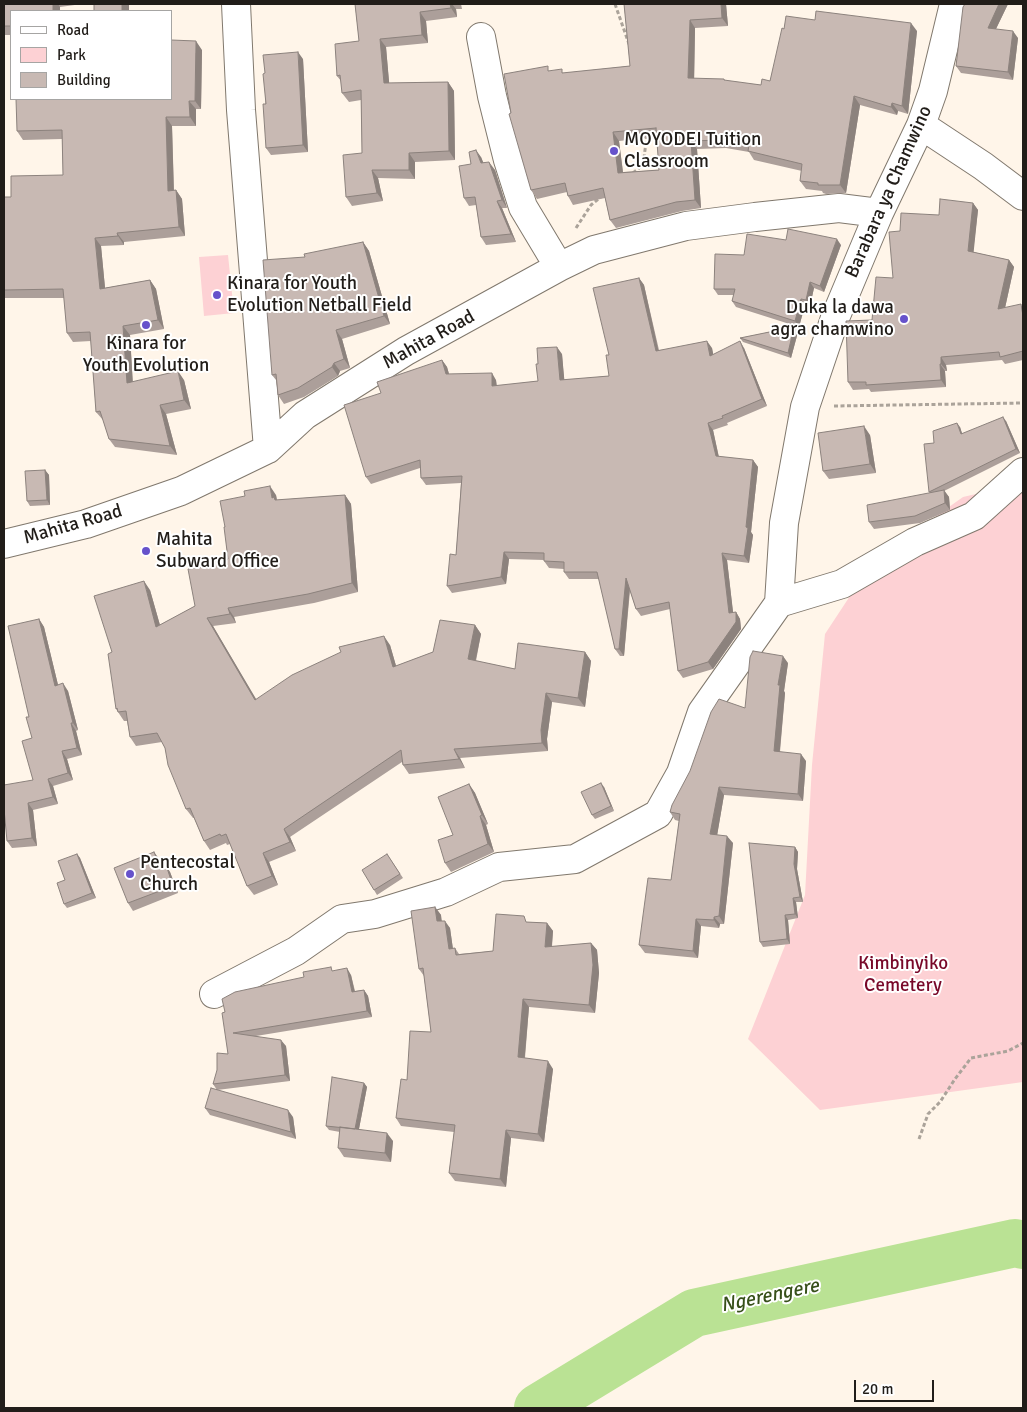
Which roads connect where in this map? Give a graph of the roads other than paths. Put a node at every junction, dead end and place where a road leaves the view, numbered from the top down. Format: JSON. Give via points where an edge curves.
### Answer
{"nodes":[{"id":1,"x":236,"y":4,"type":"edge"},
{"id":2,"x":954,"y":4,"type":"edge"},
{"id":3,"x":481,"y":37,"type":"dead end"},
{"id":4,"x":921,"y":125,"type":"junction"},
{"id":5,"x":1023,"y":196,"type":"edge"},
{"id":6,"x":879,"y":213,"type":"junction"},
{"id":7,"x":559,"y":267,"type":"junction"},
{"id":8,"x":268,"y":449,"type":"junction"},
{"id":9,"x":1023,"y":472,"type":"edge"},
{"id":10,"x":4,"y":544,"type":"edge"},
{"id":11,"x":779,"y":603,"type":"junction"},
{"id":12,"x":214,"y":994,"type":"dead end"}],
"edges":[{"from":1,"to":8,"type":"street","via":[[241,110]]},
{"from":2,"to":4,"type":"street","name":"Barabara ya Chamwino"},
{"from":3,"to":7,"type":"street","via":[[496,114],[523,207]]},
{"from":4,"to":5,"type":"street"},
{"from":4,"to":6,"type":"street","name":"Barabara ya Chamwino"},
{"from":6,"to":7,"type":"street","name":"Mahita Road","via":[[839,208],[686,226],[594,250]]},
{"from":6,"to":11,"type":"street","name":"Barabara ya Chamwino","via":[[835,318],[805,406],[784,523]]},
{"from":7,"to":8,"type":"street","name":"Mahita Road","via":[[406,351],[305,415]]},
{"from":8,"to":10,"type":"street","name":"Mahita Road","via":[[173,494],[86,524]]},
{"from":9,"to":11,"type":"street","via":[[974,516],[915,542],[842,584]]},
{"from":11,"to":12,"type":"street","via":[[702,712],[681,773],[658,814],[575,859],[499,867],[446,892],[375,914],[342,919],[296,951]]}]}
